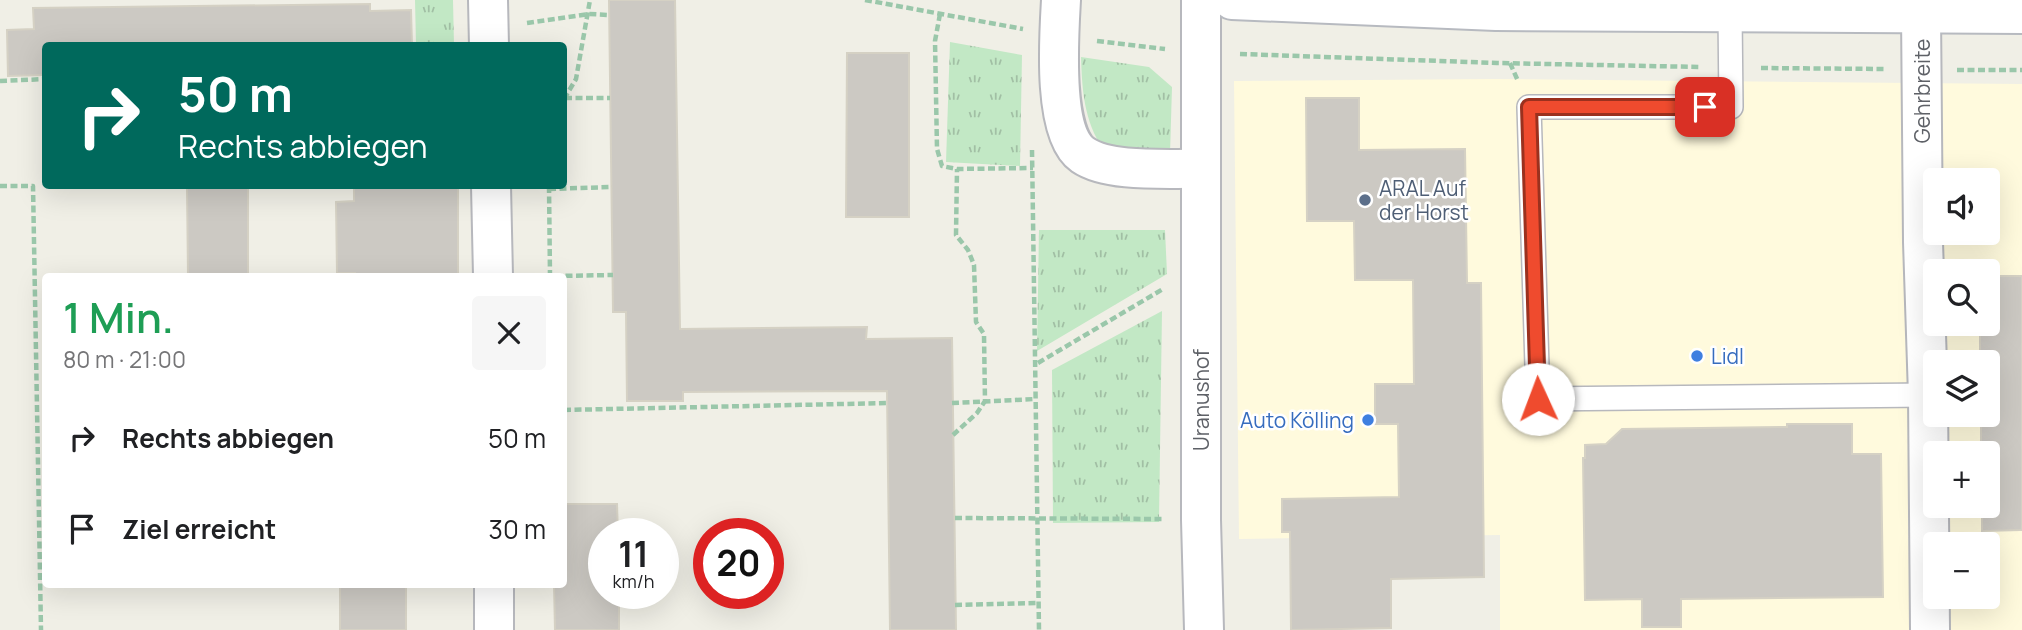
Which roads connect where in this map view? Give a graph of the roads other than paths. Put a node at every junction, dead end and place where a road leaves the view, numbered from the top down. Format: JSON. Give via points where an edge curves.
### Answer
{"nodes":[{"id":1,"x":1201,"y":0,"type":"edge"},
{"id":2,"x":1232,"y":0,"type":"edge"},
{"id":3,"x":1560,"y":6,"type":"edge"},
{"id":4,"x":1922,"y":7,"type":"edge"},
{"id":5,"x":1730,"y":13,"type":"junction"},
{"id":6,"x":2022,"y":14,"type":"edge"},
{"id":7,"x":1060,"y":18,"type":"edge"},
{"id":8,"x":1200,"y":169,"type":"junction"},
{"id":9,"x":491,"y":189,"type":"edge"},
{"id":10,"x":493,"y":273,"type":"edge"},
{"id":11,"x":1927,"y":350,"type":"edge"},
{"id":12,"x":1923,"y":396,"type":"edge"},
{"id":13,"x":1928,"y":427,"type":"edge"},
{"id":14,"x":494,"y":588,"type":"edge"},
{"id":15,"x":494,"y":630,"type":"edge"},
{"id":16,"x":1204,"y":630,"type":"edge"},
{"id":17,"x":1930,"y":630,"type":"edge"}],
"edges":[{"from":1,"to":8,"type":"street","name":"Uranushof"},
{"from":2,"to":3,"type":"street"},
{"from":3,"to":5,"type":"street"},
{"from":4,"to":5,"type":"street"},
{"from":4,"to":6,"type":"street"},
{"from":4,"to":11,"type":"street","name":"Gehrbreite"},
{"from":5,"to":12,"type":"lane","via":[[1731,107],[1529,107],[1538,399]]},
{"from":7,"to":8,"type":"street","via":[[1061,98],[1069,140],[1082,155],[1123,166]]},
{"from":8,"to":16,"type":"street","name":"Uranushof"},
{"from":9,"to":10,"type":"street"},
{"from":13,"to":17,"type":"street","name":"Gehrbreite"},
{"from":14,"to":15,"type":"street"}]}
